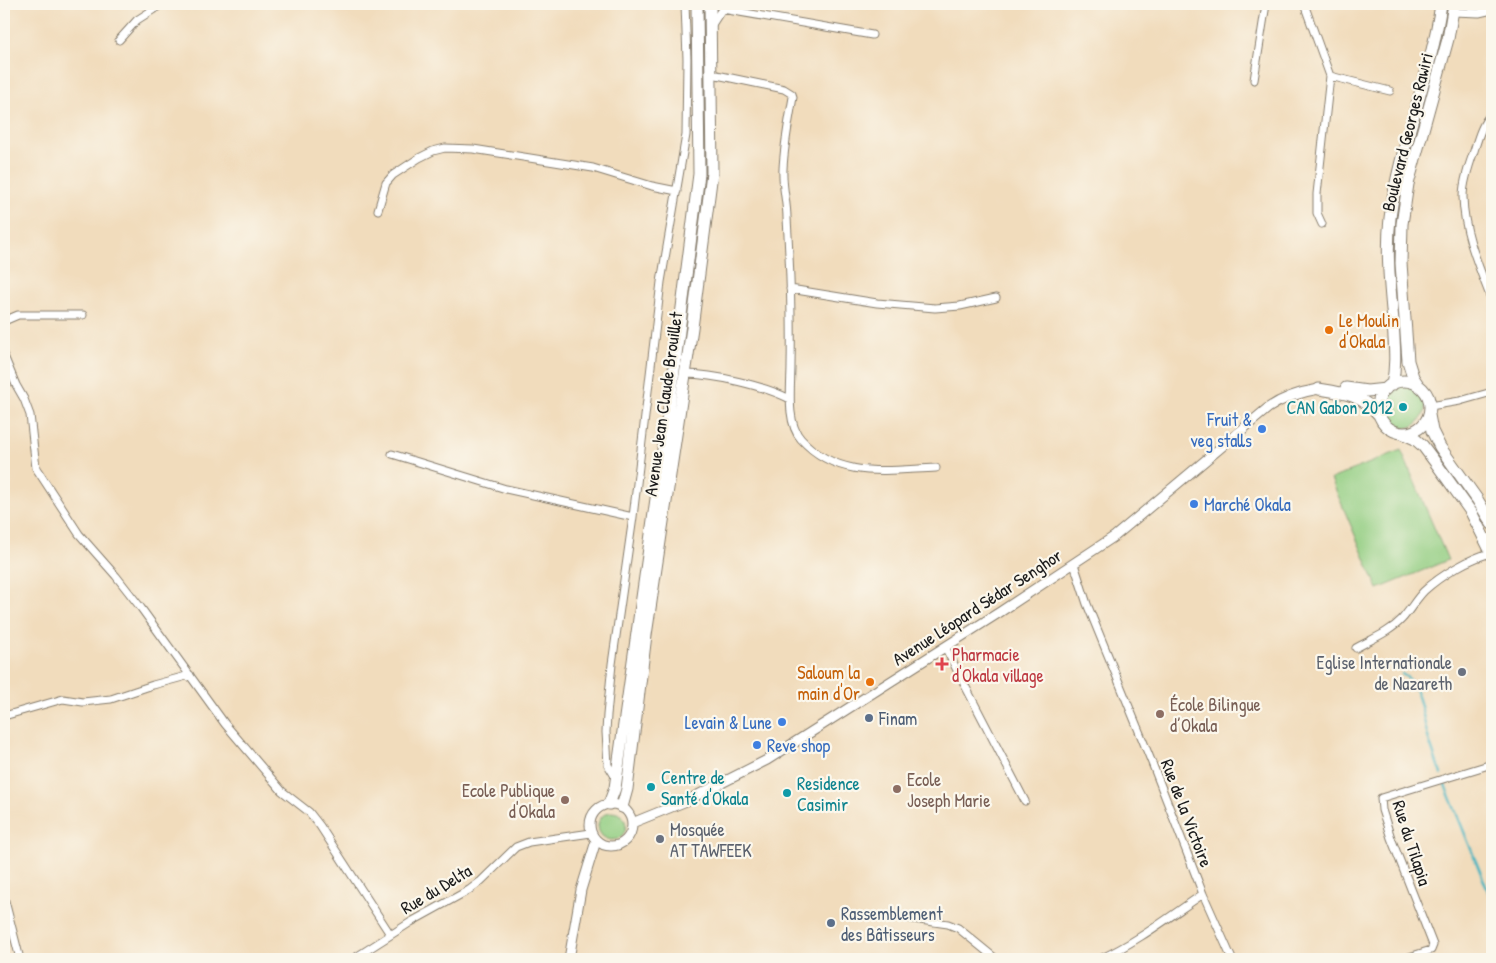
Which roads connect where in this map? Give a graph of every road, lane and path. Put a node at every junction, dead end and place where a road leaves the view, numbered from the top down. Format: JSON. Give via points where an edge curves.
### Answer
{"nodes":[{"id":1,"x":162,"y":4,"type":"edge"},
{"id":2,"x":685,"y":4,"type":"edge"},
{"id":3,"x":697,"y":4,"type":"edge"},
{"id":4,"x":710,"y":4,"type":"edge"},
{"id":5,"x":1266,"y":4,"type":"edge"},
{"id":6,"x":1304,"y":4,"type":"edge"},
{"id":7,"x":1441,"y":4,"type":"edge"},
{"id":8,"x":723,"y":6,"type":"edge"},
{"id":9,"x":1454,"y":8,"type":"edge"},
{"id":10,"x":1492,"y":10,"type":"edge"},
{"id":11,"x":710,"y":26,"type":"junction"},
{"id":12,"x":872,"y":35,"type":"dead end"},
{"id":13,"x":119,"y":40,"type":"dead end"},
{"id":14,"x":712,"y":74,"type":"junction"},
{"id":15,"x":1330,"y":76,"type":"junction"},
{"id":16,"x":1254,"y":80,"type":"dead end"},
{"id":17,"x":1390,"y":91,"type":"dead end"},
{"id":18,"x":1492,"y":113,"type":"edge"},
{"id":19,"x":677,"y":191,"type":"junction"},
{"id":20,"x":378,"y":210,"type":"dead end"},
{"id":21,"x":1322,"y":224,"type":"dead end"},
{"id":22,"x":790,"y":289,"type":"junction"},
{"id":23,"x":996,"y":298,"type":"dead end"},
{"id":24,"x":1492,"y":301,"type":"edge"},
{"id":25,"x":83,"y":314,"type":"dead end"},
{"id":26,"x":4,"y":321,"type":"edge"},
{"id":27,"x":4,"y":356,"type":"edge"},
{"id":28,"x":685,"y":374,"type":"junction"},
{"id":29,"x":1419,"y":386,"type":"junction"},
{"id":30,"x":1389,"y":387,"type":"junction"},
{"id":31,"x":1319,"y":389,"type":"junction"},
{"id":32,"x":1492,"y":392,"type":"edge"},
{"id":33,"x":790,"y":399,"type":"junction"},
{"id":34,"x":1430,"y":410,"type":"junction"},
{"id":35,"x":1380,"y":416,"type":"junction"},
{"id":36,"x":1402,"y":433,"type":"junction"},
{"id":37,"x":392,"y":454,"type":"dead end"},
{"id":38,"x":936,"y":468,"type":"dead end"},
{"id":39,"x":633,"y":517,"type":"junction"},
{"id":40,"x":1492,"y":524,"type":"edge"},
{"id":41,"x":1492,"y":554,"type":"edge"},
{"id":42,"x":1074,"y":564,"type":"junction"},
{"id":43,"x":945,"y":647,"type":"junction"},
{"id":44,"x":1356,"y":648,"type":"dead end"},
{"id":45,"x":190,"y":675,"type":"junction"},
{"id":46,"x":4,"y":716,"type":"edge"},
{"id":47,"x":1492,"y":764,"type":"edge"},
{"id":48,"x":616,"y":778,"type":"junction"},
{"id":49,"x":1025,"y":801,"type":"dead end"},
{"id":50,"x":609,"y":804,"type":"junction"},
{"id":51,"x":622,"y":807,"type":"junction"},
{"id":52,"x":632,"y":823,"type":"junction"},
{"id":53,"x":594,"y":837,"type":"junction"},
{"id":54,"x":1203,"y":894,"type":"junction"},
{"id":55,"x":4,"y":897,"type":"edge"},
{"id":56,"x":906,"y":918,"type":"dead end"},
{"id":57,"x":390,"y":934,"type":"junction"},
{"id":58,"x":20,"y":959,"type":"edge"},
{"id":59,"x":353,"y":959,"type":"edge"},
{"id":60,"x":569,"y":959,"type":"edge"},
{"id":61,"x":996,"y":959,"type":"edge"},
{"id":62,"x":1100,"y":959,"type":"edge"},
{"id":63,"x":1232,"y":959,"type":"edge"},
{"id":64,"x":1403,"y":959,"type":"edge"}],
"edges":[{"from":1,"to":13,"type":"street","via":[[137,20]]},
{"from":2,"to":19,"type":"street","via":[[688,114]]},
{"from":3,"to":48,"type":"main road","name":"Avenue Jean Claude Brouillet","via":[[699,174]]},
{"from":4,"to":11,"type":"main road","name":"Avenue Jean Claude Brouillet"},
{"from":5,"to":16,"type":"street"},
{"from":6,"to":15,"type":"street"},
{"from":7,"to":30,"type":"main road","name":"Boulevard Georges Rawiri","via":[[1396,181],[1390,220],[1396,358]]},
{"from":8,"to":11,"type":"street"},
{"from":8,"to":12,"type":"street"},
{"from":9,"to":10,"type":"street","via":[[1479,13]]},
{"from":9,"to":29,"type":"main road","name":"Boulevard Georges Rawiri","via":[[1408,184],[1402,224],[1401,263],[1408,361]]},
{"from":11,"to":14,"type":"main road","name":"Avenue Jean Claude Brouillet"},
{"from":14,"to":22,"type":"street","via":[[784,89],[792,94],[783,169]]},
{"from":14,"to":28,"type":"main road","name":"Avenue Jean Claude Brouillet","via":[[712,173]]},
{"from":15,"to":17,"type":"street"},
{"from":15,"to":21,"type":"street","via":[[1317,194]]},
{"from":18,"to":24,"type":"street","via":[[1479,136],[1463,195],[1473,252]]},
{"from":19,"to":20,"type":"street","via":[[593,168],[473,149],[445,148],[419,158],[393,175],[386,183]]},
{"from":19,"to":39,"type":"street","via":[[661,282]]},
{"from":22,"to":23,"type":"street","via":[[934,308]]},
{"from":22,"to":33,"type":"street"},
{"from":25,"to":26,"type":"street","via":[[18,315]]},
{"from":27,"to":45,"type":"street","via":[[30,415],[36,468],[79,534],[116,576]]},
{"from":28,"to":33,"type":"street","via":[[700,374],[758,387]]},
{"from":28,"to":51,"type":"main road","name":"Avenue Jean Claude Brouillet"},
{"from":29,"to":30,"type":"main road","via":[[1406,382]]},
{"from":29,"to":34,"type":"main road","via":[[1429,398]]},
{"from":30,"to":31,"type":"main road","via":[[1367,391],[1332,387]]},
{"from":30,"to":35,"type":"main road","via":[[1379,402]]},
{"from":31,"to":35,"type":"main road","via":[[1359,398]]},
{"from":31,"to":42,"type":"street","name":"Avenue Léopard Sédar Senghor","via":[[1299,392],[1268,408],[1126,527]]},
{"from":32,"to":34,"type":"street"},
{"from":33,"to":38,"type":"street","via":[[794,428],[800,438],[835,464],[858,471]]},
{"from":34,"to":36,"type":"main road","via":[[1426,423],[1419,429]]},
{"from":34,"to":40,"type":"main road","via":[[1432,431],[1440,448]]},
{"from":35,"to":36,"type":"main road","via":[[1388,428]]},
{"from":36,"to":41,"type":"main road","via":[[1423,446],[1438,466],[1475,518]]},
{"from":37,"to":39,"type":"street","via":[[506,489]]},
{"from":39,"to":48,"type":"street","via":[[607,715],[608,765]]},
{"from":41,"to":44,"type":"street","via":[[1479,556],[1454,570],[1425,591],[1390,629]]},
{"from":42,"to":43,"type":"street","name":"Avenue Léopard Sédar Senghor"},
{"from":42,"to":54,"type":"street","name":"Rue de la Victoire","via":[[1086,604]]},
{"from":43,"to":49,"type":"street"},
{"from":43,"to":52,"type":"street","name":"Avenue Léopard Sédar Senghor","via":[[759,765]]},
{"from":45,"to":46,"type":"street","via":[[111,699],[63,700]]},
{"from":45,"to":57,"type":"street","via":[[225,724],[282,791],[309,812],[320,826]]},
{"from":47,"to":64,"type":"street","name":"Rue du Tilapia","via":[[1381,798],[1382,810],[1433,945],[1431,950]]},
{"from":48,"to":50,"type":"main road","name":"Avenue Jean Claude Brouillet"},
{"from":50,"to":51,"type":"street"},
{"from":50,"to":53,"type":"street","via":[[594,812],[591,819]]},
{"from":51,"to":52,"type":"street"},
{"from":52,"to":53,"type":"street","via":[[632,830],[617,846],[603,845]]},
{"from":53,"to":57,"type":"street","name":"Rue du Delta","via":[[516,846],[469,890]]},
{"from":53,"to":60,"type":"street"},
{"from":54,"to":62,"type":"street","via":[[1130,944]]},
{"from":54,"to":63,"type":"street","name":"Rue de la Victoire"},
{"from":55,"to":58,"type":"street"},
{"from":56,"to":61,"type":"street","via":[[958,928]]},
{"from":57,"to":59,"type":"street","name":"Rue du Delta"}]}
